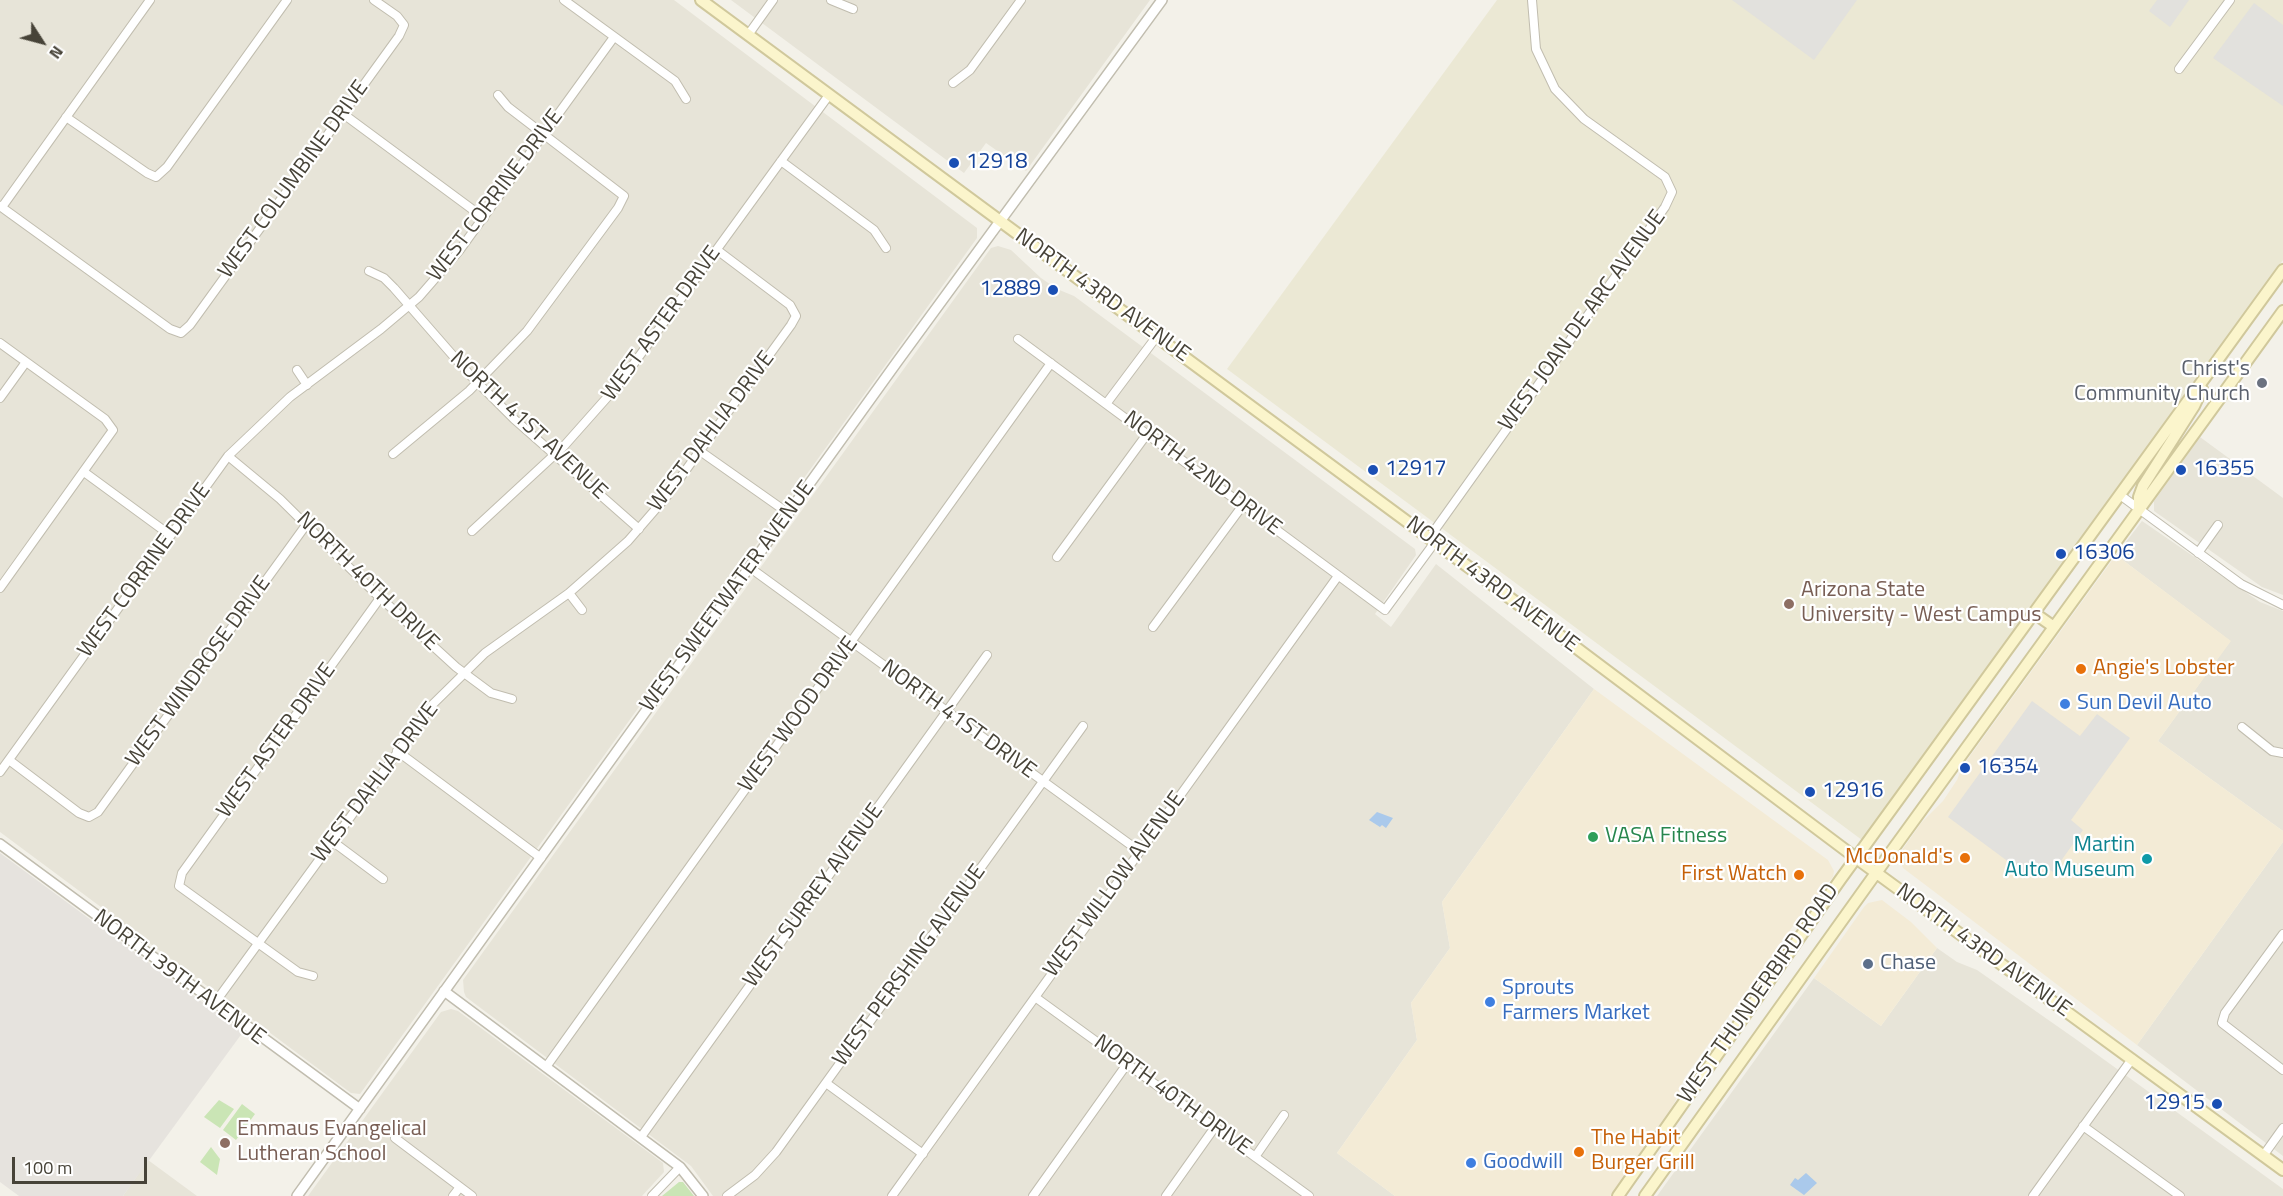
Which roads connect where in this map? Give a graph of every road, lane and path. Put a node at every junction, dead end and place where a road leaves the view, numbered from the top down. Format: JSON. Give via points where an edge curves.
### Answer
{"nodes":[{"id":1,"x":150,"y":0,"type":"edge"},
{"id":2,"x":287,"y":0,"type":"edge"},
{"id":3,"x":375,"y":0,"type":"edge"},
{"id":4,"x":564,"y":0,"type":"edge"},
{"id":5,"x":701,"y":0,"type":"edge"},
{"id":6,"x":773,"y":0,"type":"edge"},
{"id":7,"x":831,"y":0,"type":"edge"},
{"id":8,"x":1021,"y":0,"type":"edge"},
{"id":9,"x":1162,"y":0,"type":"edge"},
{"id":10,"x":1532,"y":0,"type":"edge"},
{"id":11,"x":2230,"y":0,"type":"edge"},
{"id":12,"x":854,"y":9,"type":"dead end"},
{"id":13,"x":748,"y":35,"type":"junction"},
{"id":14,"x":614,"y":37,"type":"junction"},
{"id":15,"x":2179,"y":69,"type":"dead end"},
{"id":16,"x":953,"y":83,"type":"dead end"},
{"id":17,"x":498,"y":94,"type":"dead end"},
{"id":18,"x":829,"y":95,"type":"junction"},
{"id":19,"x":686,"y":99,"type":"dead end"},
{"id":20,"x":342,"y":114,"type":"junction"},
{"id":21,"x":66,"y":117,"type":"junction"},
{"id":22,"x":544,"y":134,"type":"junction"},
{"id":23,"x":781,"y":161,"type":"junction"},
{"id":24,"x":1,"y":206,"type":"edge"},
{"id":25,"x":484,"y":218,"type":"junction"},
{"id":26,"x":1000,"y":220,"type":"junction"},
{"id":27,"x":886,"y":248,"type":"dead end"},
{"id":28,"x":717,"y":250,"type":"junction"},
{"id":29,"x":2283,"y":270,"type":"edge"},
{"id":30,"x":369,"y":271,"type":"dead end"},
{"id":31,"x":409,"y":306,"type":"junction"},
{"id":32,"x":2283,"y":311,"type":"edge"},
{"id":33,"x":1157,"y":336,"type":"junction"},
{"id":34,"x":1018,"y":339,"type":"dead end"},
{"id":35,"x":0,"y":343,"type":"edge"},
{"id":36,"x":26,"y":362,"type":"junction"},
{"id":37,"x":1051,"y":363,"type":"junction"},
{"id":38,"x":297,"y":370,"type":"dead end"},
{"id":39,"x":2205,"y":378,"type":"junction"},
{"id":40,"x":477,"y":383,"type":"junction"},
{"id":41,"x":307,"y":385,"type":"junction"},
{"id":42,"x":0,"y":398,"type":"edge"},
{"id":43,"x":1106,"y":404,"type":"junction"},
{"id":44,"x":1147,"y":434,"type":"junction"},
{"id":45,"x":700,"y":451,"type":"junction"},
{"id":46,"x":393,"y":454,"type":"dead end"},
{"id":47,"x":555,"y":455,"type":"junction"},
{"id":48,"x":228,"y":456,"type":"junction"},
{"id":49,"x":84,"y":472,"type":"junction"},
{"id":50,"x":2120,"y":495,"type":"junction"},
{"id":51,"x":1243,"y":505,"type":"junction"},
{"id":52,"x":2139,"y":510,"type":"junction"},
{"id":53,"x":788,"y":513,"type":"junction"},
{"id":54,"x":306,"y":525,"type":"junction"},
{"id":55,"x":2218,"y":525,"type":"dead end"},
{"id":56,"x":639,"y":529,"type":"junction"},
{"id":57,"x":472,"y":531,"type":"dead end"},
{"id":58,"x":171,"y":536,"type":"junction"},
{"id":59,"x":1432,"y":540,"type":"junction"},
{"id":60,"x":2198,"y":553,"type":"junction"},
{"id":61,"x":1057,"y":557,"type":"dead end"},
{"id":62,"x":749,"y":567,"type":"junction"},
{"id":63,"x":1338,"y":576,"type":"junction"},
{"id":64,"x":0,"y":588,"type":"edge"},
{"id":65,"x":569,"y":592,"type":"junction"},
{"id":66,"x":380,"y":598,"type":"junction"},
{"id":67,"x":2283,"y":605,"type":"edge"},
{"id":68,"x":582,"y":610,"type":"dead end"},
{"id":69,"x":1385,"y":610,"type":"joint"},
{"id":70,"x":2034,"y":613,"type":"junction"},
{"id":71,"x":1153,"y":627,"type":"dead end"},
{"id":72,"x":2054,"y":627,"type":"junction"},
{"id":73,"x":852,"y":641,"type":"junction"},
{"id":74,"x":987,"y":655,"type":"dead end"},
{"id":75,"x":464,"y":673,"type":"junction"},
{"id":76,"x":512,"y":699,"type":"dead end"},
{"id":77,"x":947,"y":710,"type":"junction"},
{"id":78,"x":1083,"y":726,"type":"dead end"},
{"id":79,"x":2242,"y":727,"type":"dead end"},
{"id":80,"x":397,"y":751,"type":"junction"},
{"id":81,"x":2283,"y":753,"type":"edge"},
{"id":82,"x":9,"y":760,"type":"junction"},
{"id":83,"x":0,"y":772,"type":"edge"},
{"id":84,"x":1043,"y":781,"type":"junction"},
{"id":85,"x":332,"y":841,"type":"junction"},
{"id":86,"x":0,"y":844,"type":"edge"},
{"id":87,"x":1139,"y":851,"type":"junction"},
{"id":88,"x":541,"y":858,"type":"junction"},
{"id":89,"x":1856,"y":858,"type":"junction"},
{"id":90,"x":1875,"y":873,"type":"junction"},
{"id":91,"x":382,"y":879,"type":"dead end"},
{"id":92,"x":2283,"y":934,"type":"edge"},
{"id":93,"x":258,"y":944,"type":"junction"},
{"id":94,"x":314,"y":976,"type":"dead end"},
{"id":95,"x":444,"y":991,"type":"junction"},
{"id":96,"x":1035,"y":997,"type":"junction"},
{"id":97,"x":214,"y":1004,"type":"junction"},
{"id":98,"x":2132,"y":1059,"type":"junction"},
{"id":99,"x":1128,"y":1064,"type":"junction"},
{"id":100,"x":546,"y":1067,"type":"junction"},
{"id":101,"x":2283,"y":1070,"type":"edge"},
{"id":102,"x":826,"y":1083,"type":"junction"},
{"id":103,"x":360,"y":1109,"type":"junction"},
{"id":104,"x":1284,"y":1115,"type":"dead end"},
{"id":105,"x":2083,"y":1126,"type":"junction"},
{"id":106,"x":1215,"y":1127,"type":"junction"},
{"id":107,"x":2283,"y":1128,"type":"edge"},
{"id":108,"x":641,"y":1137,"type":"junction"},
{"id":109,"x":395,"y":1138,"type":"dead end"},
{"id":110,"x":923,"y":1154,"type":"junction"},
{"id":111,"x":1255,"y":1156,"type":"junction"},
{"id":112,"x":2263,"y":1156,"type":"junction"},
{"id":113,"x":680,"y":1167,"type":"junction"},
{"id":114,"x":2283,"y":1170,"type":"edge"},
{"id":115,"x":460,"y":1187,"type":"junction"},
{"id":116,"x":1304,"y":1194,"type":"edge"},
{"id":117,"x":297,"y":1196,"type":"edge"},
{"id":118,"x":453,"y":1196,"type":"edge"},
{"id":119,"x":472,"y":1196,"type":"edge"},
{"id":120,"x":652,"y":1196,"type":"edge"},
{"id":121,"x":703,"y":1196,"type":"edge"},
{"id":122,"x":727,"y":1196,"type":"edge"},
{"id":123,"x":892,"y":1196,"type":"edge"},
{"id":124,"x":1033,"y":1196,"type":"edge"},
{"id":125,"x":1166,"y":1196,"type":"edge"},
{"id":126,"x":1618,"y":1196,"type":"edge"},
{"id":127,"x":1645,"y":1196,"type":"edge"},
{"id":128,"x":2033,"y":1196,"type":"edge"},
{"id":129,"x":2180,"y":1196,"type":"edge"}],
"edges":[{"from":1,"to":21,"type":"street"},
{"from":2,"to":21,"type":"street","via":[[156,177]]},
{"from":3,"to":20,"type":"street","name":"WEST COLUMBINE DRIVE","via":[[404,26]]},
{"from":4,"to":14,"type":"street"},
{"from":5,"to":13,"type":"main road","name":"NORTH 43RD AVENUE"},
{"from":6,"to":13,"type":"street"},
{"from":7,"to":12,"type":"street"},
{"from":8,"to":16,"type":"street","via":[[970,70]]},
{"from":9,"to":26,"type":"street","name":"WEST SWEETWATER AVENUE"},
{"from":10,"to":59,"type":"street","name":"WEST JOAN DE ARC AVENUE","via":[[1536,49],[1555,89],[1584,119],[1665,177],[1672,192]]},
{"from":11,"to":15,"type":"street"},
{"from":13,"to":18,"type":"main road","name":"NORTH 43RD AVENUE"},
{"from":14,"to":19,"type":"street","via":[[675,81]]},
{"from":14,"to":22,"type":"street","name":"WEST CORRINE DRIVE"},
{"from":17,"to":22,"type":"street","via":[[508,107]]},
{"from":18,"to":23,"type":"street","name":"WEST ASTER DRIVE"},
{"from":18,"to":26,"type":"main road","name":"NORTH 43RD AVENUE"},
{"from":20,"to":24,"type":"street","name":"WEST COLUMBINE DRIVE","via":[[181,333],[170,330]]},
{"from":20,"to":25,"type":"street"},
{"from":21,"to":24,"type":"street"},
{"from":22,"to":25,"type":"street","name":"WEST CORRINE DRIVE"},
{"from":22,"to":40,"type":"street","via":[[624,196],[527,332]]},
{"from":23,"to":27,"type":"street","via":[[874,230]]},
{"from":23,"to":28,"type":"street","name":"WEST ASTER DRIVE"},
{"from":25,"to":31,"type":"street","name":"WEST CORRINE DRIVE"},
{"from":26,"to":33,"type":"main road","name":"NORTH 43RD AVENUE"},
{"from":26,"to":53,"type":"street","name":"WEST SWEETWATER AVENUE"},
{"from":28,"to":45,"type":"street","name":"WEST DAHLIA DRIVE","via":[[790,305],[796,316]]},
{"from":28,"to":47,"type":"street","name":"WEST ASTER DRIVE","via":[[620,384]]},
{"from":29,"to":39,"type":"main road","name":"WEST THUNDERBIRD ROAD"},
{"from":30,"to":31,"type":"street","name":"NORTH 41ST AVENUE","via":[[384,278]]},
{"from":31,"to":40,"type":"street","name":"NORTH 41ST AVENUE"},
{"from":31,"to":41,"type":"street","name":"WEST CORRINE DRIVE"},
{"from":32,"to":52,"type":"main road","name":"WEST THUNDERBIRD ROAD"},
{"from":33,"to":43,"type":"street"},
{"from":33,"to":59,"type":"main road","name":"NORTH 43RD AVENUE"},
{"from":34,"to":37,"type":"street","name":"NORTH 42ND DRIVE"},
{"from":35,"to":36,"type":"street"},
{"from":36,"to":42,"type":"street"},
{"from":36,"to":49,"type":"street","via":[[105,419],[113,430]]},
{"from":37,"to":43,"type":"street","name":"NORTH 42ND DRIVE"},
{"from":37,"to":73,"type":"street","name":"WEST WOOD DRIVE"},
{"from":38,"to":41,"type":"street"},
{"from":39,"to":50,"type":"main road","name":"WEST THUNDERBIRD ROAD"},
{"from":39,"to":52,"type":"main road","via":[[2194,406],[2143,486]]},
{"from":40,"to":46,"type":"street"},
{"from":40,"to":47,"type":"street","name":"NORTH 41ST AVENUE"},
{"from":41,"to":48,"type":"street","name":"WEST CORRINE DRIVE","via":[[269,415]]},
{"from":43,"to":44,"type":"street","name":"NORTH 42ND DRIVE"},
{"from":44,"to":51,"type":"street","name":"NORTH 42ND DRIVE"},
{"from":44,"to":61,"type":"street"},
{"from":45,"to":53,"type":"street"},
{"from":45,"to":56,"type":"street","name":"WEST DAHLIA DRIVE"},
{"from":47,"to":56,"type":"street","name":"NORTH 41ST AVENUE"},
{"from":47,"to":57,"type":"street","name":"WEST ASTER DRIVE"},
{"from":48,"to":54,"type":"street","name":"NORTH 40TH DRIVE"},
{"from":48,"to":58,"type":"street","name":"WEST CORRINE DRIVE"},
{"from":49,"to":58,"type":"street"},
{"from":49,"to":64,"type":"street"},
{"from":50,"to":52,"type":"street"},
{"from":50,"to":70,"type":"main road","name":"WEST THUNDERBIRD ROAD"},
{"from":51,"to":63,"type":"street","name":"NORTH 42ND DRIVE"},
{"from":51,"to":71,"type":"street"},
{"from":52,"to":60,"type":"street"},
{"from":52,"to":72,"type":"main road","name":"WEST THUNDERBIRD ROAD"},
{"from":53,"to":62,"type":"street","name":"WEST SWEETWATER AVENUE"},
{"from":54,"to":66,"type":"street","name":"NORTH 40TH DRIVE"},
{"from":54,"to":82,"type":"street","name":"WEST WINDROSE DRIVE","via":[[98,812],[89,817],[80,813]]},
{"from":55,"to":60,"type":"street"},
{"from":56,"to":65,"type":"street","name":"WEST DAHLIA DRIVE"},
{"from":58,"to":82,"type":"street","name":"WEST CORRINE DRIVE"},
{"from":59,"to":69,"type":"street","name":"WEST JOAN DE ARC AVENUE"},
{"from":59,"to":89,"type":"main road","name":"NORTH 43RD AVENUE"},
{"from":60,"to":67,"type":"street","via":[[2241,584]]},
{"from":62,"to":73,"type":"street","name":"NORTH 41ST DRIVE"},
{"from":62,"to":88,"type":"street","name":"WEST SWEETWATER AVENUE"},
{"from":63,"to":69,"type":"street","name":"NORTH 42ND DRIVE"},
{"from":63,"to":87,"type":"street","name":"WEST WILLOW AVENUE"},
{"from":65,"to":68,"type":"street"},
{"from":65,"to":75,"type":"street","name":"WEST DAHLIA DRIVE"},
{"from":66,"to":75,"type":"street","name":"NORTH 40TH DRIVE"},
{"from":66,"to":93,"type":"street","name":"WEST ASTER DRIVE","via":[[182,873],[179,886]]},
{"from":70,"to":72,"type":"main road"},
{"from":70,"to":89,"type":"main road","name":"WEST THUNDERBIRD ROAD"},
{"from":72,"to":90,"type":"main road","name":"WEST THUNDERBIRD ROAD"},
{"from":73,"to":77,"type":"street","name":"NORTH 41ST DRIVE"},
{"from":73,"to":100,"type":"street","name":"WEST WOOD DRIVE"},
{"from":74,"to":77,"type":"street","name":"WEST SURREY AVENUE"},
{"from":75,"to":76,"type":"street","name":"NORTH 40TH DRIVE","via":[[490,693]]},
{"from":75,"to":80,"type":"street","name":"WEST DAHLIA DRIVE","via":[[432,705]]},
{"from":77,"to":84,"type":"street","name":"NORTH 41ST DRIVE"},
{"from":77,"to":108,"type":"street","name":"WEST SURREY AVENUE"},
{"from":78,"to":84,"type":"street","name":"WEST PERSHING AVENUE"},
{"from":79,"to":81,"type":"street","via":[[2272,751]]},
{"from":80,"to":85,"type":"street","name":"WEST DAHLIA DRIVE"},
{"from":80,"to":88,"type":"street"},
{"from":82,"to":83,"type":"street","name":"WEST CORRINE DRIVE"},
{"from":84,"to":87,"type":"street","name":"NORTH 41ST DRIVE"},
{"from":84,"to":102,"type":"street","name":"WEST PERSHING AVENUE"},
{"from":85,"to":91,"type":"street"},
{"from":85,"to":93,"type":"street","name":"WEST DAHLIA DRIVE"},
{"from":86,"to":97,"type":"street","name":"NORTH 39TH AVENUE"},
{"from":87,"to":96,"type":"street","name":"WEST WILLOW AVENUE"},
{"from":88,"to":95,"type":"street","name":"WEST SWEETWATER AVENUE"},
{"from":89,"to":90,"type":"main road","name":"NORTH 43RD AVENUE"},
{"from":89,"to":126,"type":"main road","name":"WEST THUNDERBIRD ROAD"},
{"from":90,"to":98,"type":"main road","name":"NORTH 43RD AVENUE"},
{"from":90,"to":127,"type":"main road","name":"WEST THUNDERBIRD ROAD"},
{"from":92,"to":101,"type":"street","via":[[2225,1013],[2222,1023]]},
{"from":93,"to":94,"type":"street","via":[[298,972]]},
{"from":93,"to":97,"type":"street","name":"WEST DAHLIA DRIVE"},
{"from":95,"to":100,"type":"street"},
{"from":95,"to":103,"type":"street","name":"WEST SWEETWATER AVENUE"},
{"from":96,"to":99,"type":"street","name":"NORTH 40TH DRIVE"},
{"from":96,"to":110,"type":"street","name":"WEST WILLOW AVENUE"},
{"from":97,"to":103,"type":"street","name":"NORTH 39TH AVENUE"},
{"from":98,"to":105,"type":"street"},
{"from":98,"to":112,"type":"main road","name":"NORTH 43RD AVENUE"},
{"from":99,"to":106,"type":"street","name":"NORTH 40TH DRIVE"},
{"from":99,"to":124,"type":"street"},
{"from":100,"to":108,"type":"street"},
{"from":102,"to":110,"type":"street"},
{"from":102,"to":122,"type":"street","name":"WEST PERSHING AVENUE","via":[[766,1164]]},
{"from":103,"to":117,"type":"street","name":"WEST SWEETWATER AVENUE"},
{"from":104,"to":111,"type":"street"},
{"from":105,"to":128,"type":"street"},
{"from":105,"to":129,"type":"street"},
{"from":106,"to":111,"type":"street","name":"NORTH 40TH DRIVE"},
{"from":106,"to":125,"type":"street"},
{"from":107,"to":112,"type":"street"},
{"from":108,"to":113,"type":"street"},
{"from":109,"to":115,"type":"street"},
{"from":110,"to":123,"type":"street","name":"WEST WILLOW AVENUE"},
{"from":111,"to":116,"type":"street","name":"NORTH 40TH DRIVE"},
{"from":112,"to":114,"type":"main road","name":"NORTH 43RD AVENUE"},
{"from":113,"to":120,"type":"street"},
{"from":113,"to":121,"type":"street"},
{"from":115,"to":118,"type":"street"},
{"from":115,"to":119,"type":"street"}]}
